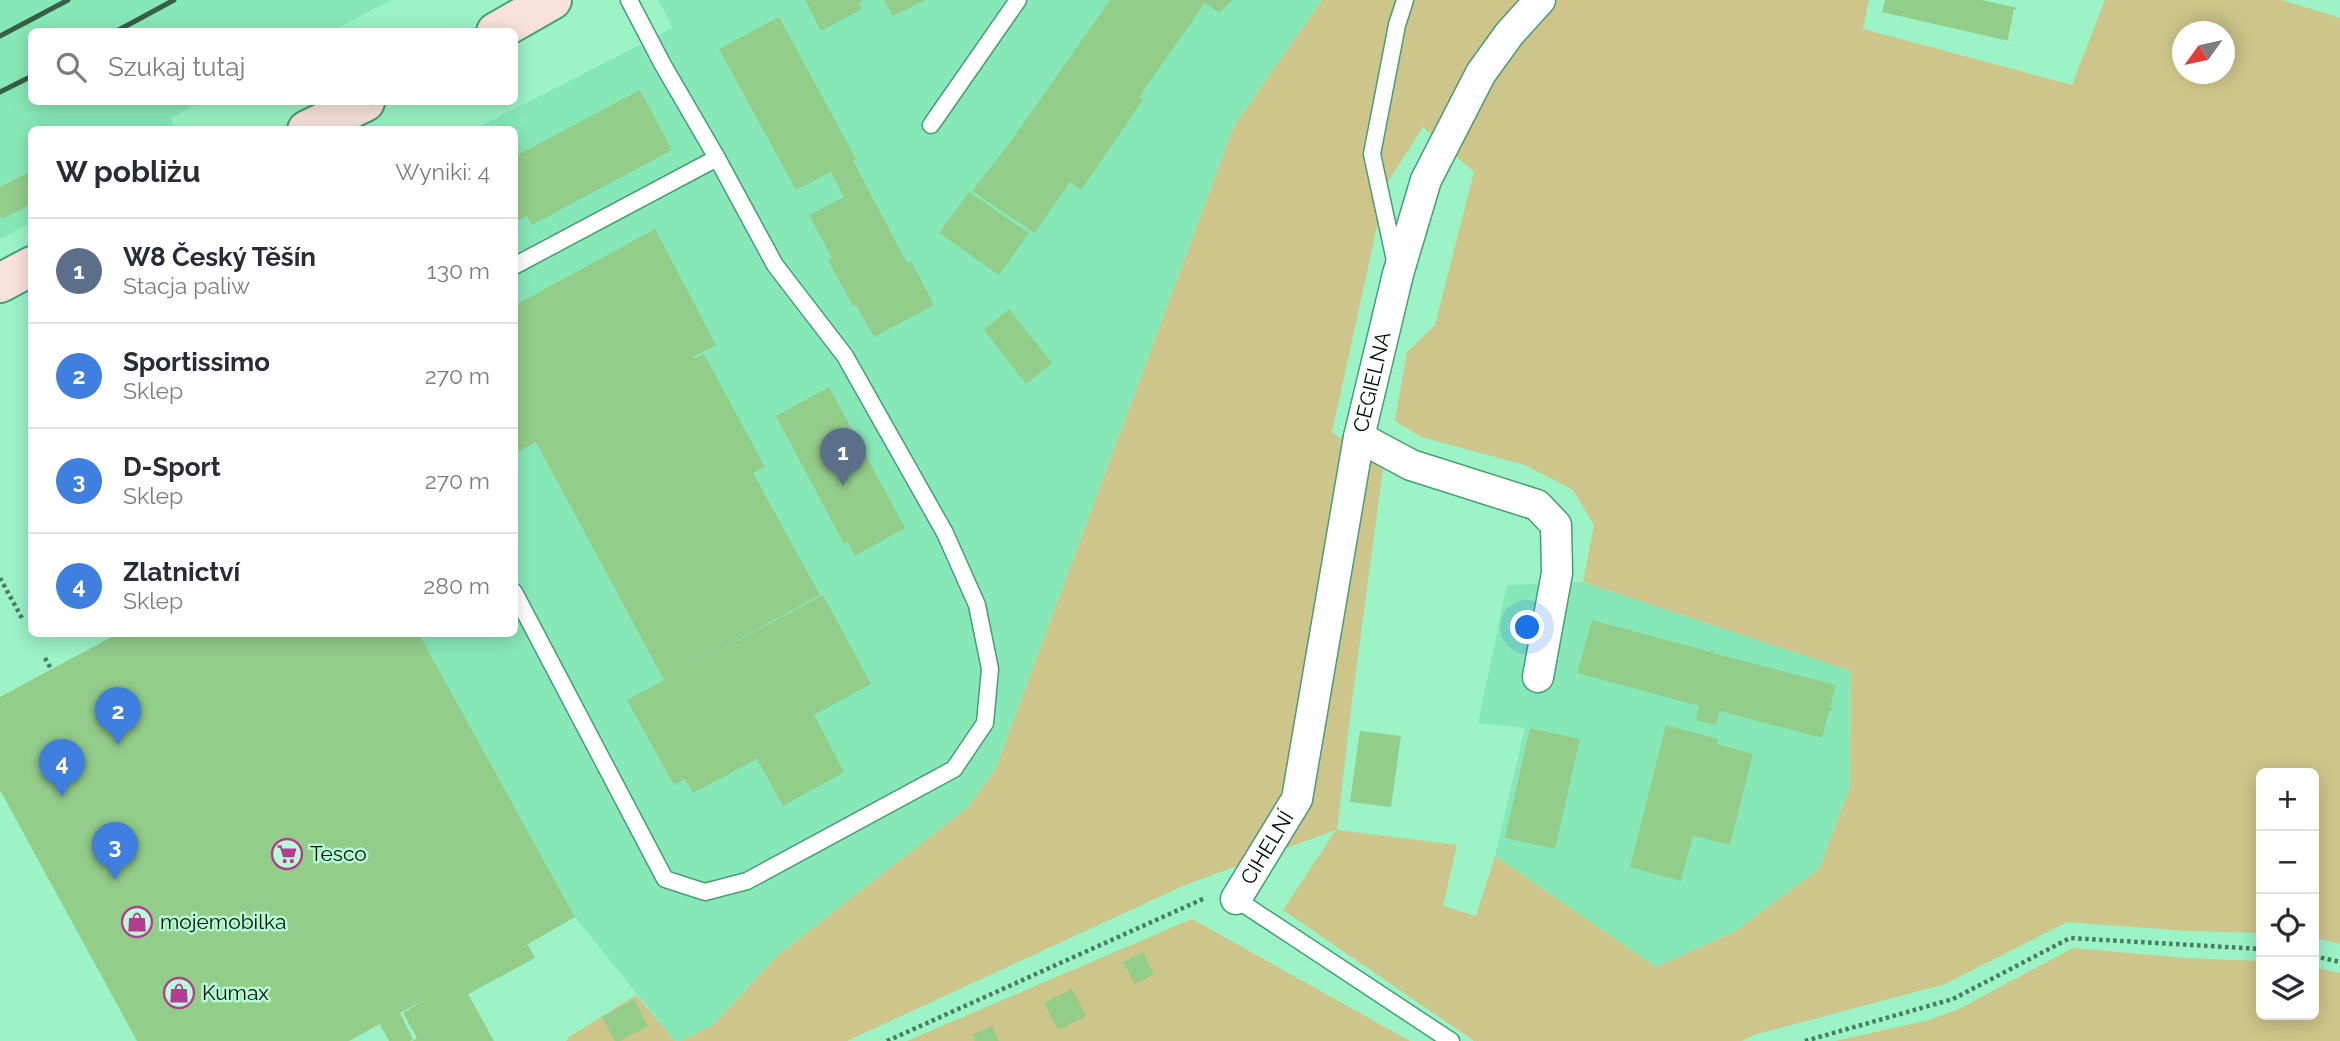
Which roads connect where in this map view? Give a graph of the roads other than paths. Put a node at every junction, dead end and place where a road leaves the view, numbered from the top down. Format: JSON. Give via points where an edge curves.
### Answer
{"nodes":[{"id":1,"x":552,"y":0,"type":"edge"},
{"id":2,"x":629,"y":0,"type":"edge"},
{"id":3,"x":1018,"y":0,"type":"edge"},
{"id":4,"x":1405,"y":0,"type":"edge"},
{"id":5,"x":1540,"y":0,"type":"edge"},
{"id":6,"x":503,"y":28,"type":"edge"},
{"id":7,"x":359,"y":105,"type":"edge"},
{"id":8,"x":931,"y":125,"type":"dead end"},
{"id":9,"x":315,"y":126,"type":"edge"},
{"id":10,"x":717,"y":158,"type":"junction"},
{"id":11,"x":518,"y":264,"type":"edge"},
{"id":12,"x":28,"y":268,"type":"edge"},
{"id":13,"x":1398,"y":274,"type":"junction"},
{"id":14,"x":0,"y":283,"type":"edge"},
{"id":15,"x":1359,"y":437,"type":"junction"},
{"id":16,"x":518,"y":600,"type":"edge"},
{"id":17,"x":1538,"y":677,"type":"dead end"},
{"id":18,"x":1297,"y":799,"type":"joint"},
{"id":19,"x":1236,"y":899,"type":"joint"},
{"id":20,"x":1451,"y":1041,"type":"edge"}],
"edges":[{"from":1,"to":6,"type":"main road"},
{"from":2,"to":10,"type":"lane"},
{"from":3,"to":8,"type":"lane"},
{"from":4,"to":13,"type":"lane","via":[[1372,154]]},
{"from":5,"to":13,"type":"street","name":"CEGIELNA","via":[[1510,33],[1475,85],[1426,180]]},
{"from":7,"to":9,"type":"main road"},
{"from":10,"to":11,"type":"lane"},
{"from":10,"to":16,"type":"lane","via":[[775,265],[845,356],[945,533],[977,605],[990,669],[985,723],[954,769],[747,881],[705,892],[665,879]]},
{"from":12,"to":14,"type":"main road"},
{"from":13,"to":15,"type":"street","name":"CEGIELNA"},
{"from":15,"to":17,"type":"street","via":[[1411,465],[1537,505],[1556,525],[1557,573]]},
{"from":15,"to":18,"type":"street","name":"CEGIELNA"},
{"from":18,"to":19,"type":"street","name":"CIHELNÍ"},
{"from":19,"to":20,"type":"lane"}]}
